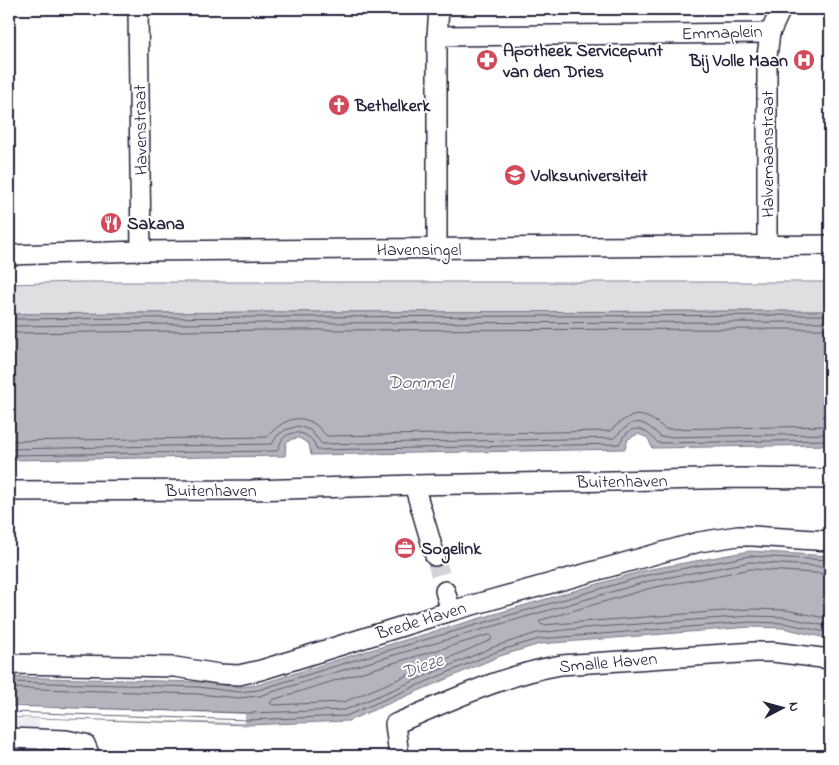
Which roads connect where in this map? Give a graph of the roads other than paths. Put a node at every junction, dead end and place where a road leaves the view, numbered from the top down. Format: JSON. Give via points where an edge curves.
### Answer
{"nodes":[{"id":1,"x":138,"y":9,"type":"edge"},
{"id":2,"x":439,"y":9,"type":"edge"},
{"id":3,"x":780,"y":9,"type":"edge"},
{"id":4,"x":770,"y":33,"type":"junction"},
{"id":5,"x":437,"y":36,"type":"junction"},
{"id":6,"x":767,"y":245,"type":"junction"},
{"id":7,"x":830,"y":245,"type":"edge"},
{"id":8,"x":438,"y":249,"type":"junction"},
{"id":9,"x":142,"y":251,"type":"junction"},
{"id":10,"x":9,"y":255,"type":"edge"},
{"id":11,"x":830,"y":480,"type":"edge"},
{"id":12,"x":414,"y":485,"type":"junction"},
{"id":13,"x":9,"y":491,"type":"edge"},
{"id":14,"x":830,"y":541,"type":"edge"},
{"id":15,"x":435,"y":556,"type":"tunnel mouth"},
{"id":16,"x":445,"y":590,"type":"tunnel mouth"},
{"id":17,"x":451,"y":610,"type":"junction"},
{"id":18,"x":830,"y":660,"type":"edge"},
{"id":19,"x":9,"y":664,"type":"edge"},
{"id":20,"x":9,"y":738,"type":"edge"},
{"id":21,"x":88,"y":750,"type":"edge"},
{"id":22,"x":399,"y":756,"type":"edge"}],
"edges":[{"from":1,"to":9,"type":"street","name":"Havenstraat"},
{"from":2,"to":5,"type":"street"},
{"from":3,"to":4,"type":"street","name":"Emmaplein"},
{"from":4,"to":5,"type":"street","name":"Emmaplein"},
{"from":4,"to":6,"type":"street","name":"Halvemaanstraat","via":[[767,56]]},
{"from":5,"to":8,"type":"street"},
{"from":6,"to":7,"type":"street","name":"Havensingel"},
{"from":6,"to":8,"type":"street","name":"Havensingel"},
{"from":8,"to":9,"type":"street","name":"Havensingel"},
{"from":9,"to":10,"type":"street","name":"Havensingel"},
{"from":11,"to":12,"type":"street","name":"Buitenhaven","via":[[741,478]]},
{"from":12,"to":13,"type":"street","name":"Buitenhaven","via":[[252,490]]},
{"from":12,"to":15,"type":"street"},
{"from":14,"to":17,"type":"street","name":"Brede Haven","via":[[738,536],[699,542]]},
{"from":16,"to":17,"type":"street"},
{"from":17,"to":19,"type":"street","name":"Brede Haven","via":[[240,675],[175,667]]},
{"from":18,"to":22,"type":"street","name":"Smalle Haven","via":[[755,652],[561,665],[511,676],[395,724]]},
{"from":20,"to":21,"type":"street","via":[[66,740]]}]}
